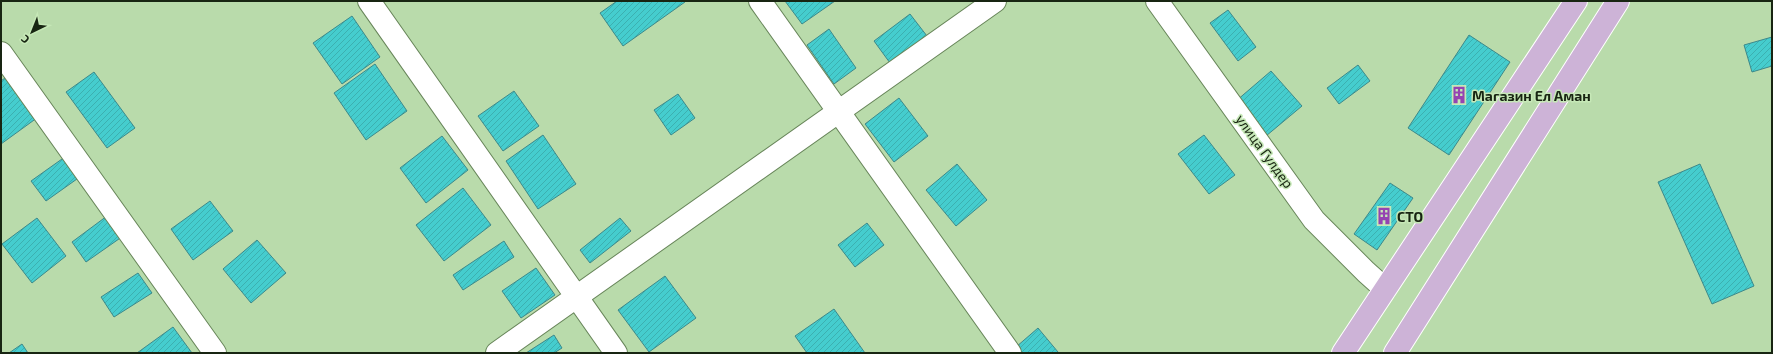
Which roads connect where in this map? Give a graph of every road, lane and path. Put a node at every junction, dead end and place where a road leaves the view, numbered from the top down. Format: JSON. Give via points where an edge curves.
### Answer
{"nodes":[{"id":1,"x":369,"y":1,"type":"edge"},
{"id":2,"x":760,"y":1,"type":"edge"},
{"id":3,"x":995,"y":1,"type":"edge"},
{"id":4,"x":1157,"y":1,"type":"edge"},
{"id":5,"x":1618,"y":1,"type":"edge"},
{"id":6,"x":1569,"y":4,"type":"edge"},
{"id":7,"x":1,"y":53,"type":"edge"},
{"id":8,"x":839,"y":112,"type":"junction"},
{"id":9,"x":1385,"y":289,"type":"junction"},
{"id":10,"x":577,"y":297,"type":"junction"},
{"id":11,"x":215,"y":353,"type":"edge"},
{"id":12,"x":498,"y":353,"type":"edge"},
{"id":13,"x":616,"y":353,"type":"edge"},
{"id":14,"x":1010,"y":353,"type":"edge"},
{"id":15,"x":1343,"y":353,"type":"edge"},
{"id":16,"x":1395,"y":353,"type":"edge"}],
"edges":[{"from":1,"to":10,"type":"street"},
{"from":2,"to":8,"type":"street"},
{"from":3,"to":8,"type":"street"},
{"from":4,"to":9,"type":"street","name":"улица Гулдер","via":[[1314,220]]},
{"from":5,"to":16,"type":"main road"},
{"from":6,"to":9,"type":"main road"},
{"from":7,"to":11,"type":"street"},
{"from":8,"to":10,"type":"street"},
{"from":8,"to":14,"type":"street"},
{"from":9,"to":15,"type":"main road"},
{"from":10,"to":12,"type":"street"},
{"from":10,"to":13,"type":"street"}]}
